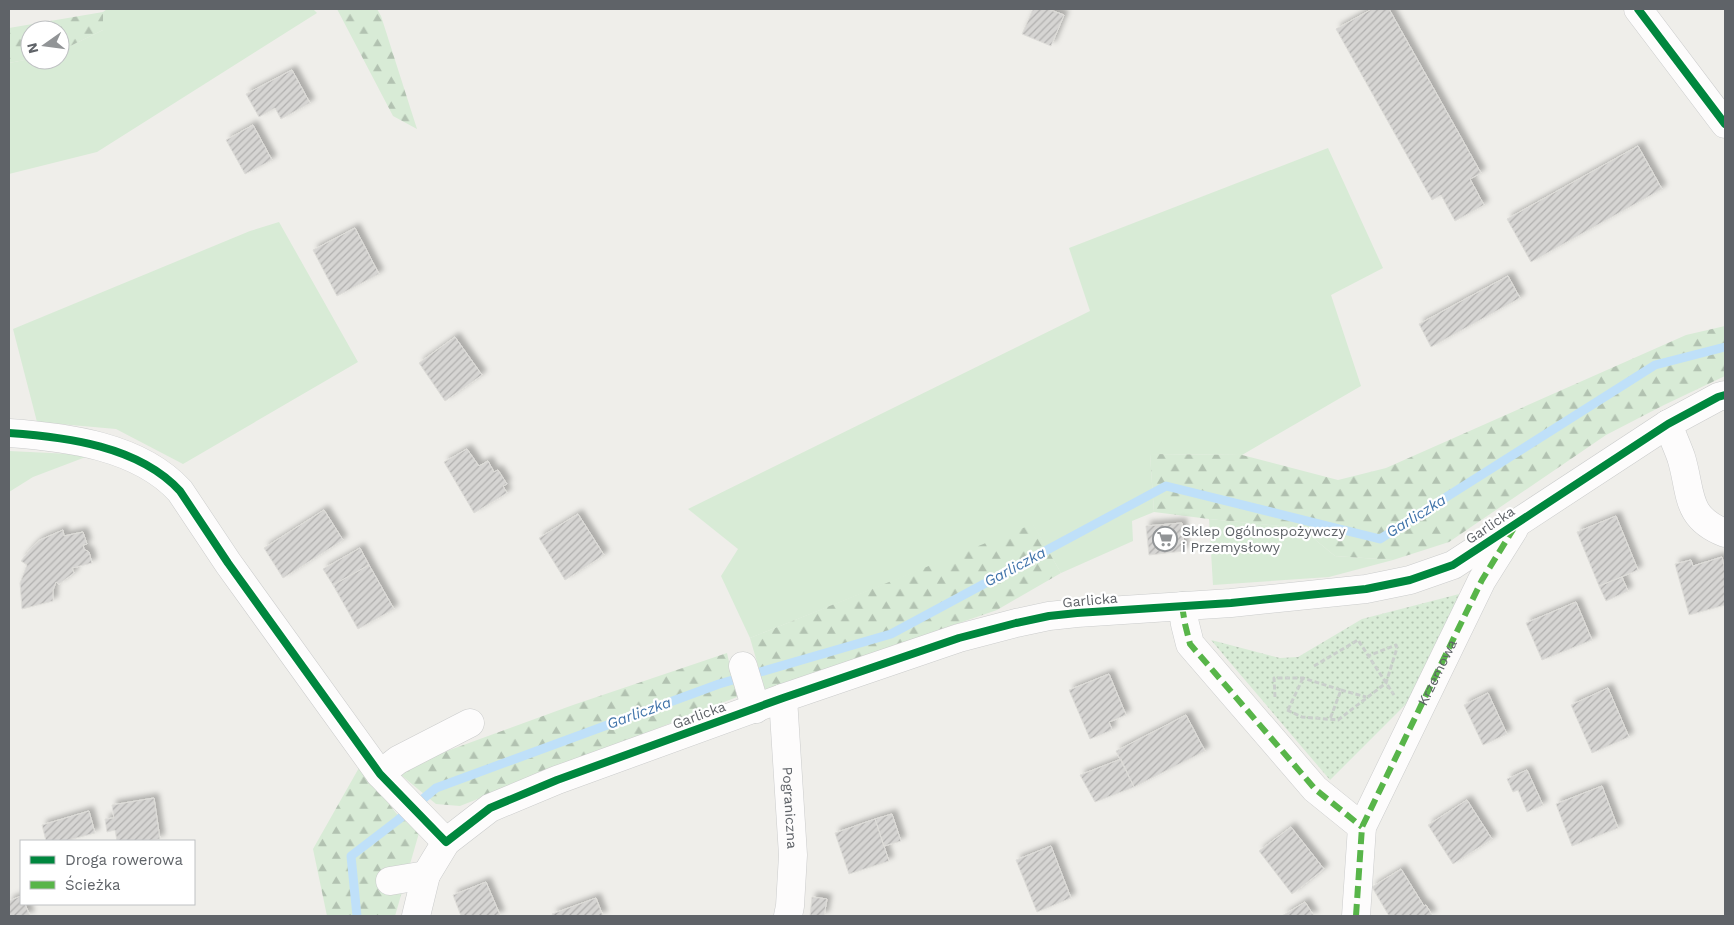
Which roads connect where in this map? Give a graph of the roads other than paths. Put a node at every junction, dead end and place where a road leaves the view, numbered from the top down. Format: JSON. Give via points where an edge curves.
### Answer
{"nodes":[{"id":1,"x":1638,"y":9,"type":"edge"},
{"id":2,"x":1725,"y":124,"type":"edge"},
{"id":3,"x":1725,"y":395,"type":"edge"},
{"id":4,"x":1668,"y":424,"type":"junction"},
{"id":5,"x":9,"y":433,"type":"edge"},
{"id":6,"x":1518,"y":522,"type":"junction"},
{"id":7,"x":1725,"y":533,"type":"edge"},
{"id":8,"x":1182,"y":606,"type":"junction"},
{"id":9,"x":743,"y":666,"type":"dead end"},
{"id":10,"x":783,"y":698,"type":"junction"},
{"id":11,"x":754,"y":702,"type":"junction"},
{"id":12,"x":470,"y":723,"type":"dead end"},
{"id":13,"x":380,"y":774,"type":"junction"},
{"id":14,"x":1362,"y":827,"type":"junction"},
{"id":15,"x":446,"y":842,"type":"junction"},
{"id":16,"x":426,"y":875,"type":"junction"},
{"id":17,"x":390,"y":881,"type":"dead end"},
{"id":18,"x":416,"y":916,"type":"edge"},
{"id":19,"x":788,"y":916,"type":"edge"},
{"id":20,"x":1356,"y":916,"type":"edge"}],
"edges":[{"from":1,"to":2,"type":"street"},
{"from":3,"to":4,"type":"street","name":"Garlicka"},
{"from":4,"to":6,"type":"street","name":"Garlicka"},
{"from":4,"to":7,"type":"street","via":[[1681,458],[1692,504],[1700,518]]},
{"from":5,"to":13,"type":"street","via":[[101,446],[142,462],[170,481]]},
{"from":6,"to":8,"type":"street","name":"Garlicka","via":[[1453,565],[1410,580],[1347,592]]},
{"from":6,"to":14,"type":"street","name":"Krzemowa","via":[[1482,580]]},
{"from":8,"to":10,"type":"street","name":"Garlicka","via":[[1077,613],[1016,623],[959,638]]},
{"from":8,"to":14,"type":"street","via":[[1190,644],[1314,789]]},
{"from":9,"to":11,"type":"street"},
{"from":10,"to":11,"type":"street","name":"Garlicka"},
{"from":10,"to":19,"type":"street","name":"Pograniczna","via":[[793,855]]},
{"from":11,"to":15,"type":"street","name":"Garlicka","via":[[490,808]]},
{"from":12,"to":13,"type":"street","via":[[398,760]]},
{"from":13,"to":15,"type":"street"},
{"from":14,"to":20,"type":"street","name":"Krzemowa"},
{"from":15,"to":16,"type":"street"},
{"from":16,"to":17,"type":"street"},
{"from":16,"to":18,"type":"street"}]}
